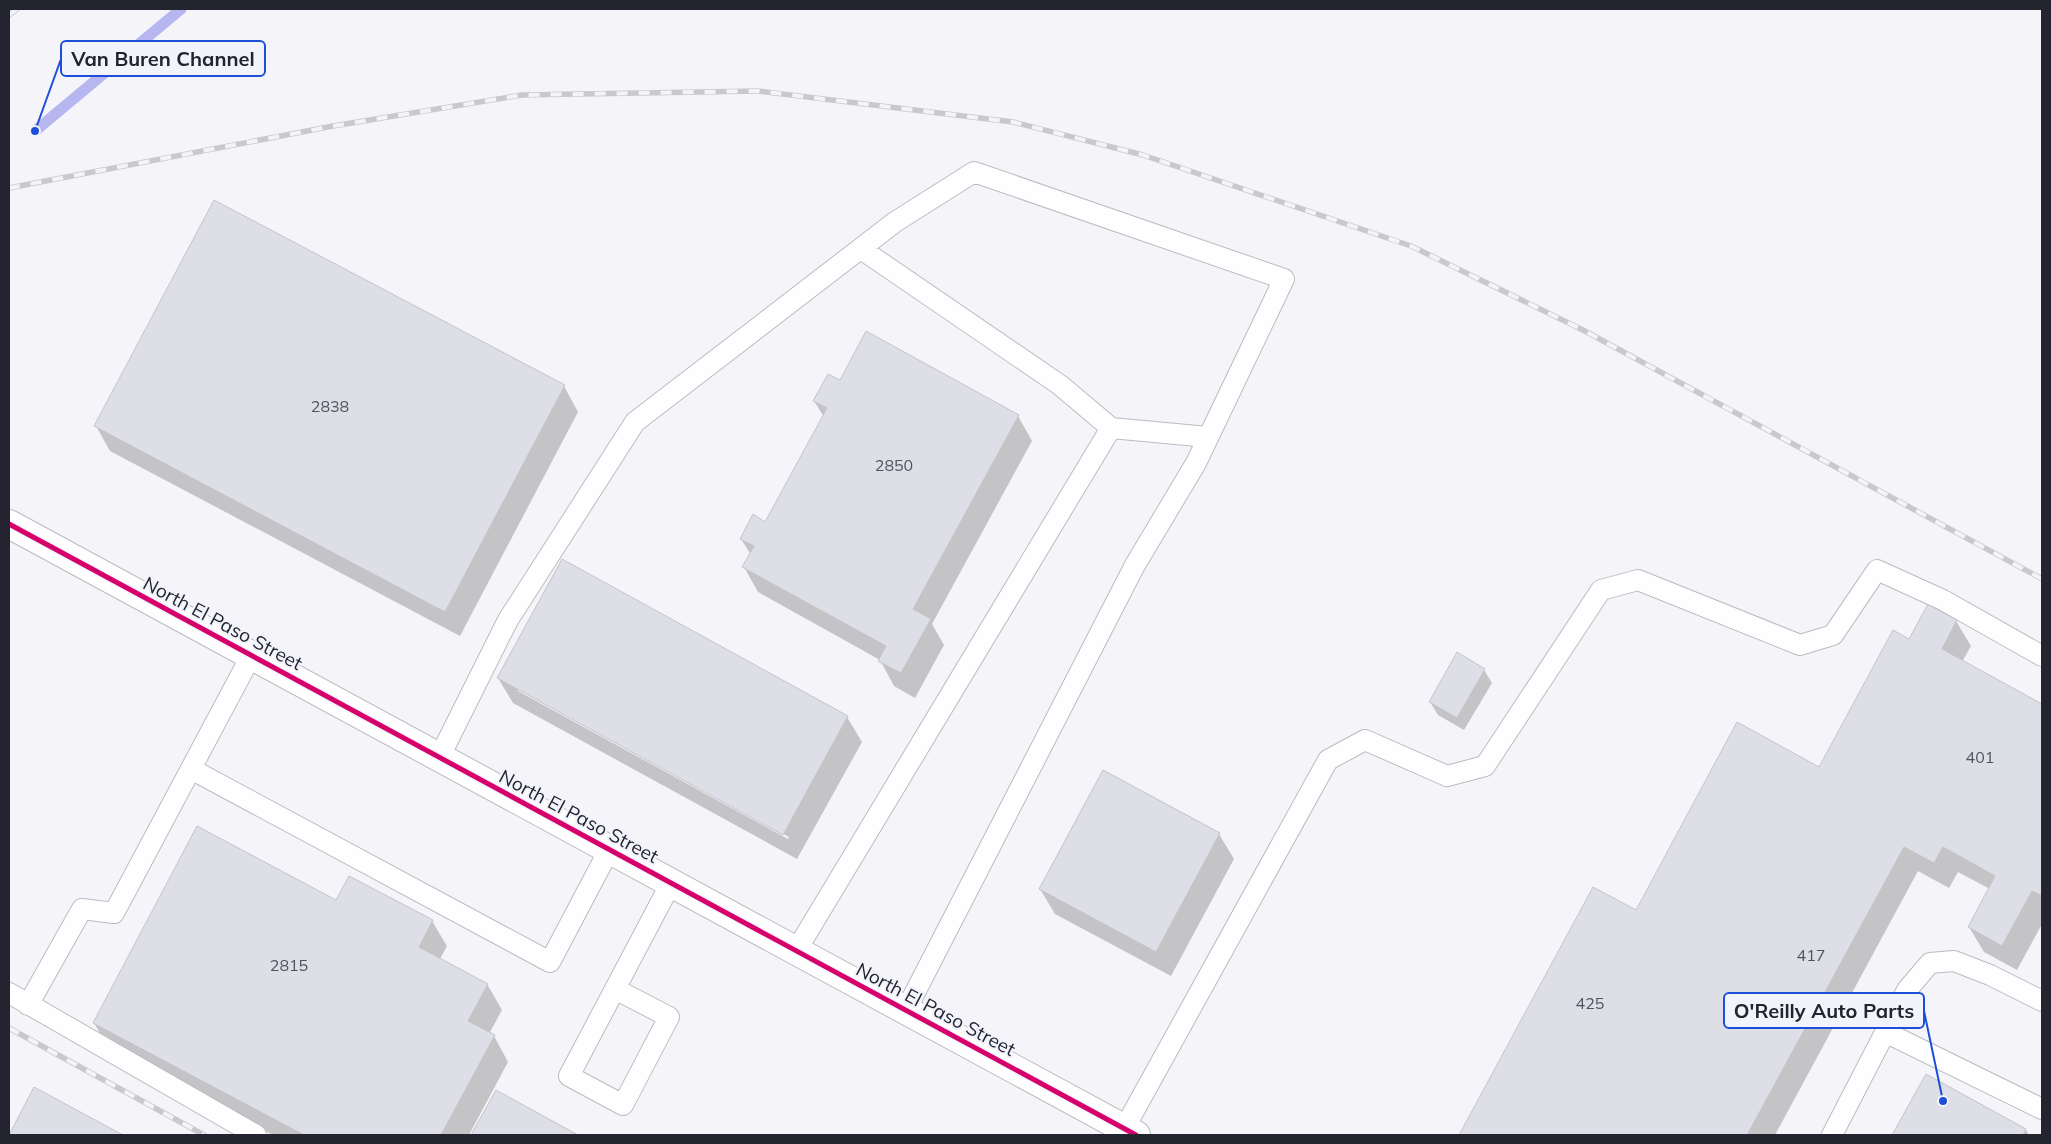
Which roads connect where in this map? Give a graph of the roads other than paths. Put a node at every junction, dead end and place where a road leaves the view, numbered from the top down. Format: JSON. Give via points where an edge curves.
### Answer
{"nodes":[{"id":1,"x":861,"y":249,"type":"junction"},
{"id":2,"x":1111,"y":428,"type":"junction"},
{"id":3,"x":1208,"y":437,"type":"junction"},
{"id":4,"x":9,"y":524,"type":"edge"},
{"id":5,"x":251,"y":656,"type":"junction"},
{"id":6,"x":2042,"y":656,"type":"edge"},
{"id":7,"x":440,"y":758,"type":"junction"},
{"id":8,"x":191,"y":770,"type":"junction"},
{"id":9,"x":609,"y":850,"type":"junction"},
{"id":10,"x":670,"y":883,"type":"junction"},
{"id":11,"x":796,"y":951,"type":"junction"},
{"id":12,"x":615,"y":989,"type":"junction"},
{"id":13,"x":9,"y":993,"type":"edge"},
{"id":14,"x":2042,"y":1002,"type":"edge"},
{"id":15,"x":28,"y":1005,"type":"junction"},
{"id":16,"x":906,"y":1010,"type":"junction"},
{"id":17,"x":1886,"y":1032,"type":"junction"},
{"id":18,"x":2042,"y":1109,"type":"edge"},
{"id":19,"x":1130,"y":1132,"type":"edge"},
{"id":20,"x":256,"y":1135,"type":"edge"},
{"id":21,"x":1832,"y":1135,"type":"edge"}],
"edges":[{"from":1,"to":2,"type":"lane","via":[[1060,385]]},
{"from":1,"to":3,"type":"lane","via":[[895,222],[974,172],[1284,279]]},
{"from":1,"to":7,"type":"lane","via":[[635,422],[508,620]]},
{"from":2,"to":3,"type":"lane"},
{"from":2,"to":11,"type":"lane"},
{"from":3,"to":16,"type":"lane","via":[[1135,565]]},
{"from":4,"to":5,"type":"street","name":"North El Paso Street"},
{"from":5,"to":7,"type":"street","name":"North El Paso Street"},
{"from":5,"to":8,"type":"lane"},
{"from":6,"to":19,"type":"lane","via":[[1943,600],[1877,570],[1833,635],[1800,645],[1638,580],[1601,590],[1485,766],[1447,776],[1365,740],[1328,760]]},
{"from":7,"to":9,"type":"street","name":"North El Paso Street"},
{"from":8,"to":9,"type":"lane","via":[[550,962]]},
{"from":8,"to":15,"type":"lane","via":[[114,913],[82,909]]},
{"from":9,"to":10,"type":"street","name":"North El Paso Street"},
{"from":10,"to":11,"type":"street","name":"North El Paso Street"},
{"from":10,"to":12,"type":"lane"},
{"from":11,"to":16,"type":"street","name":"North El Paso Street"},
{"from":12,"to":12,"type":"lane","via":[[569,1076],[623,1104],[669,1017]]},
{"from":13,"to":15,"type":"lane"},
{"from":14,"to":17,"type":"lane","via":[[1990,975],[1954,961],[1930,963],[1907,990]]},
{"from":15,"to":20,"type":"lane"},
{"from":16,"to":19,"type":"street","name":"North El Paso Street"},
{"from":17,"to":18,"type":"lane"},
{"from":17,"to":21,"type":"lane"}]}
